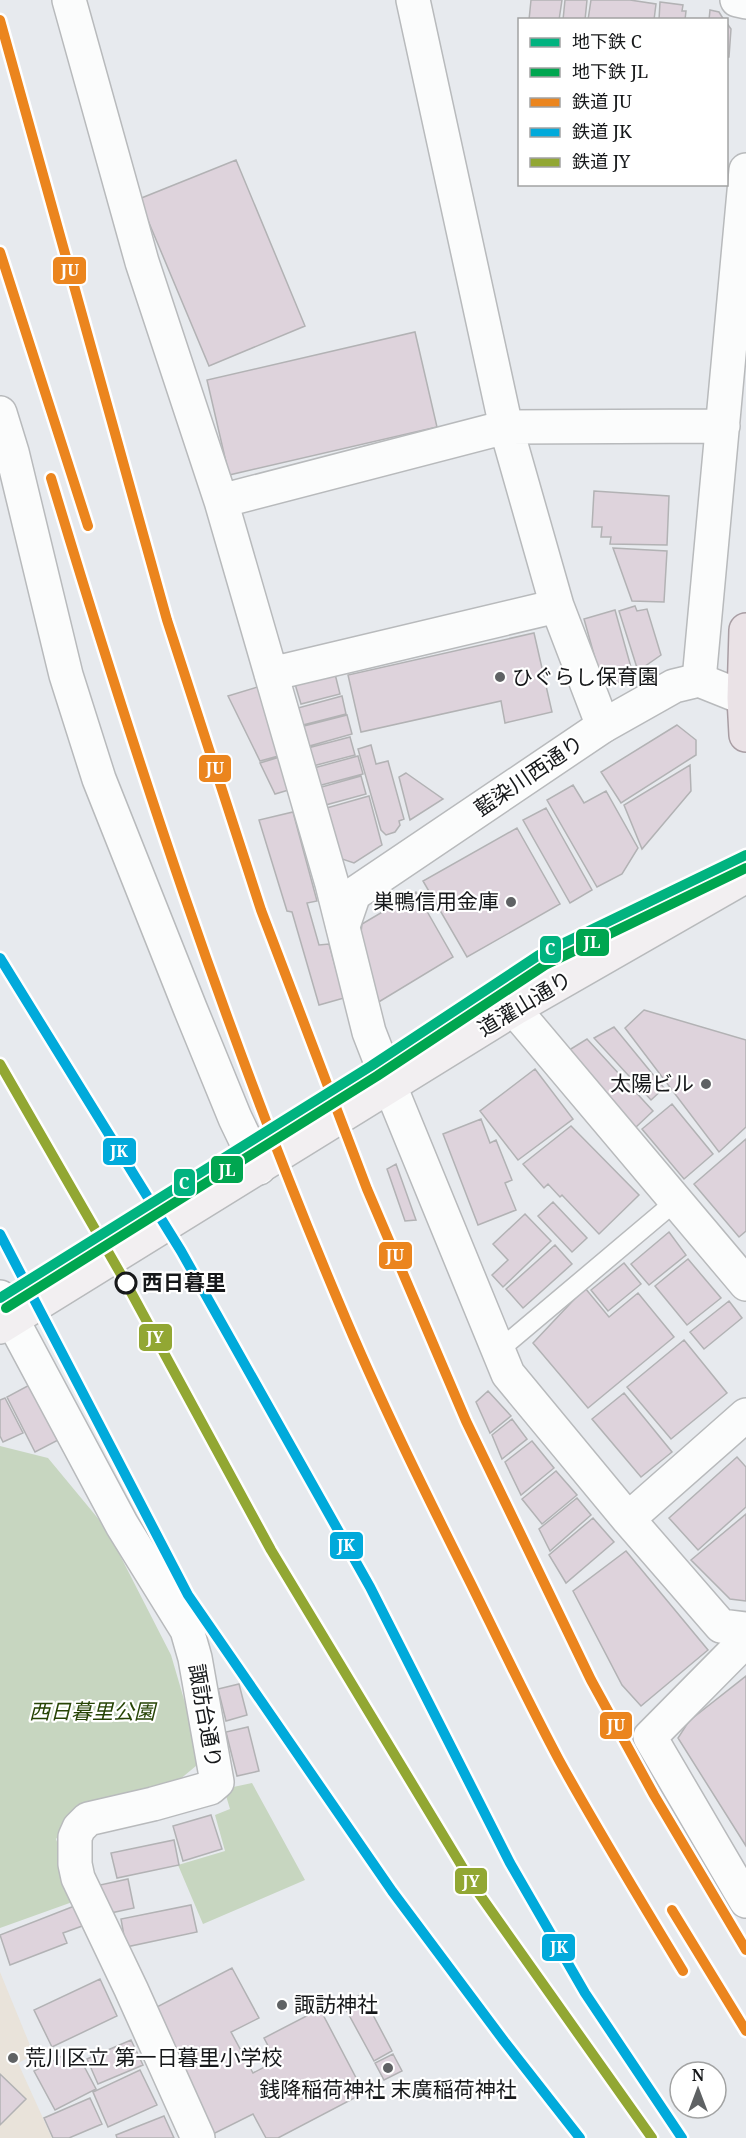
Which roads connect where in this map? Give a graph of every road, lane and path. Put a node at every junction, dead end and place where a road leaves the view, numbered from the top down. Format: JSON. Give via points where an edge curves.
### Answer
{"nodes":[{"id":1,"x":69,"y":0,"type":"edge"},
{"id":2,"x":414,"y":0,"type":"edge"},
{"id":3,"x":737,"y":0,"type":"edge"},
{"id":4,"x":746,"y":2,"type":"edge"},
{"id":5,"x":746,"y":170,"type":"edge"},
{"id":6,"x":0,"y":413,"type":"edge"},
{"id":7,"x":506,"y":426,"type":"junction"},
{"id":8,"x":723,"y":426,"type":"junction"},
{"id":9,"x":221,"y":501,"type":"junction"},
{"id":10,"x":557,"y":606,"type":"junction"},
{"id":11,"x":746,"y":630,"type":"edge"},
{"id":12,"x":271,"y":674,"type":"junction"},
{"id":13,"x":699,"y":680,"type":"junction"},
{"id":14,"x":744,"y":698,"type":"junction"},
{"id":15,"x":603,"y":726,"type":"junction"},
{"id":16,"x":746,"y":735,"type":"edge"},
{"id":17,"x":746,"y":876,"type":"edge"},
{"id":18,"x":343,"y":926,"type":"junction"},
{"id":19,"x":514,"y":1009,"type":"junction"},
{"id":20,"x":390,"y":1086,"type":"junction"},
{"id":21,"x":259,"y":1168,"type":"junction"},
{"id":22,"x":676,"y":1201,"type":"junction"},
{"id":23,"x":746,"y":1284,"type":"edge"},
{"id":24,"x":4,"y":1315,"type":"edge"},
{"id":25,"x":498,"y":1351,"type":"junction"},
{"id":26,"x":746,"y":1415,"type":"edge"},
{"id":27,"x":628,"y":1519,"type":"junction"},
{"id":28,"x":746,"y":1629,"type":"edge"},
{"id":29,"x":746,"y":1640,"type":"edge"},
{"id":30,"x":746,"y":1901,"type":"edge"},
{"id":31,"x":198,"y":2138,"type":"edge"}],
"edges":[{"from":1,"to":9,"type":"street","via":[[142,262]]},
{"from":2,"to":7,"type":"street"},
{"from":3,"to":4,"type":"street"},
{"from":5,"to":8,"type":"street"},
{"from":6,"to":21,"type":"street","via":[[66,675],[99,779],[235,1118]]},
{"from":7,"to":8,"type":"street"},
{"from":7,"to":9,"type":"street"},
{"from":7,"to":10,"type":"street"},
{"from":8,"to":13,"type":"street"},
{"from":9,"to":12,"type":"street"},
{"from":10,"to":12,"type":"street"},
{"from":10,"to":15,"type":"street"},
{"from":11,"to":14,"type":"main road"},
{"from":12,"to":18,"type":"street"},
{"from":13,"to":14,"type":"street"},
{"from":13,"to":15,"type":"street","name":"藍染川西通り","via":[[674,686]]},
{"from":14,"to":16,"type":"main road"},
{"from":15,"to":18,"type":"street","name":"藍染川西通り","via":[[354,894]]},
{"from":17,"to":19,"type":"main road","name":"道灌山通り"},
{"from":18,"to":20,"type":"street","via":[[369,1032]]},
{"from":19,"to":20,"type":"main road","name":"道灌山通り"},
{"from":19,"to":22,"type":"street"},
{"from":20,"to":21,"type":"main road","name":"道灌山通り"},
{"from":20,"to":25,"type":"street"},
{"from":21,"to":24,"type":"main road","name":"道灌山通り"},
{"from":22,"to":23,"type":"street"},
{"from":22,"to":25,"type":"lane"},
{"from":24,"to":31,"type":"street","name":"諏訪台通り","via":[[122,1525],[187,1630],[195,1658],[217,1782],[210,1788],[88,1819],[75,1837],[75,1864]]},
{"from":25,"to":27,"type":"street","via":[[508,1374]]},
{"from":26,"to":27,"type":"street"},
{"from":27,"to":28,"type":"street","via":[[722,1626]]},
{"from":29,"to":30,"type":"street","via":[[650,1737]]}]}
